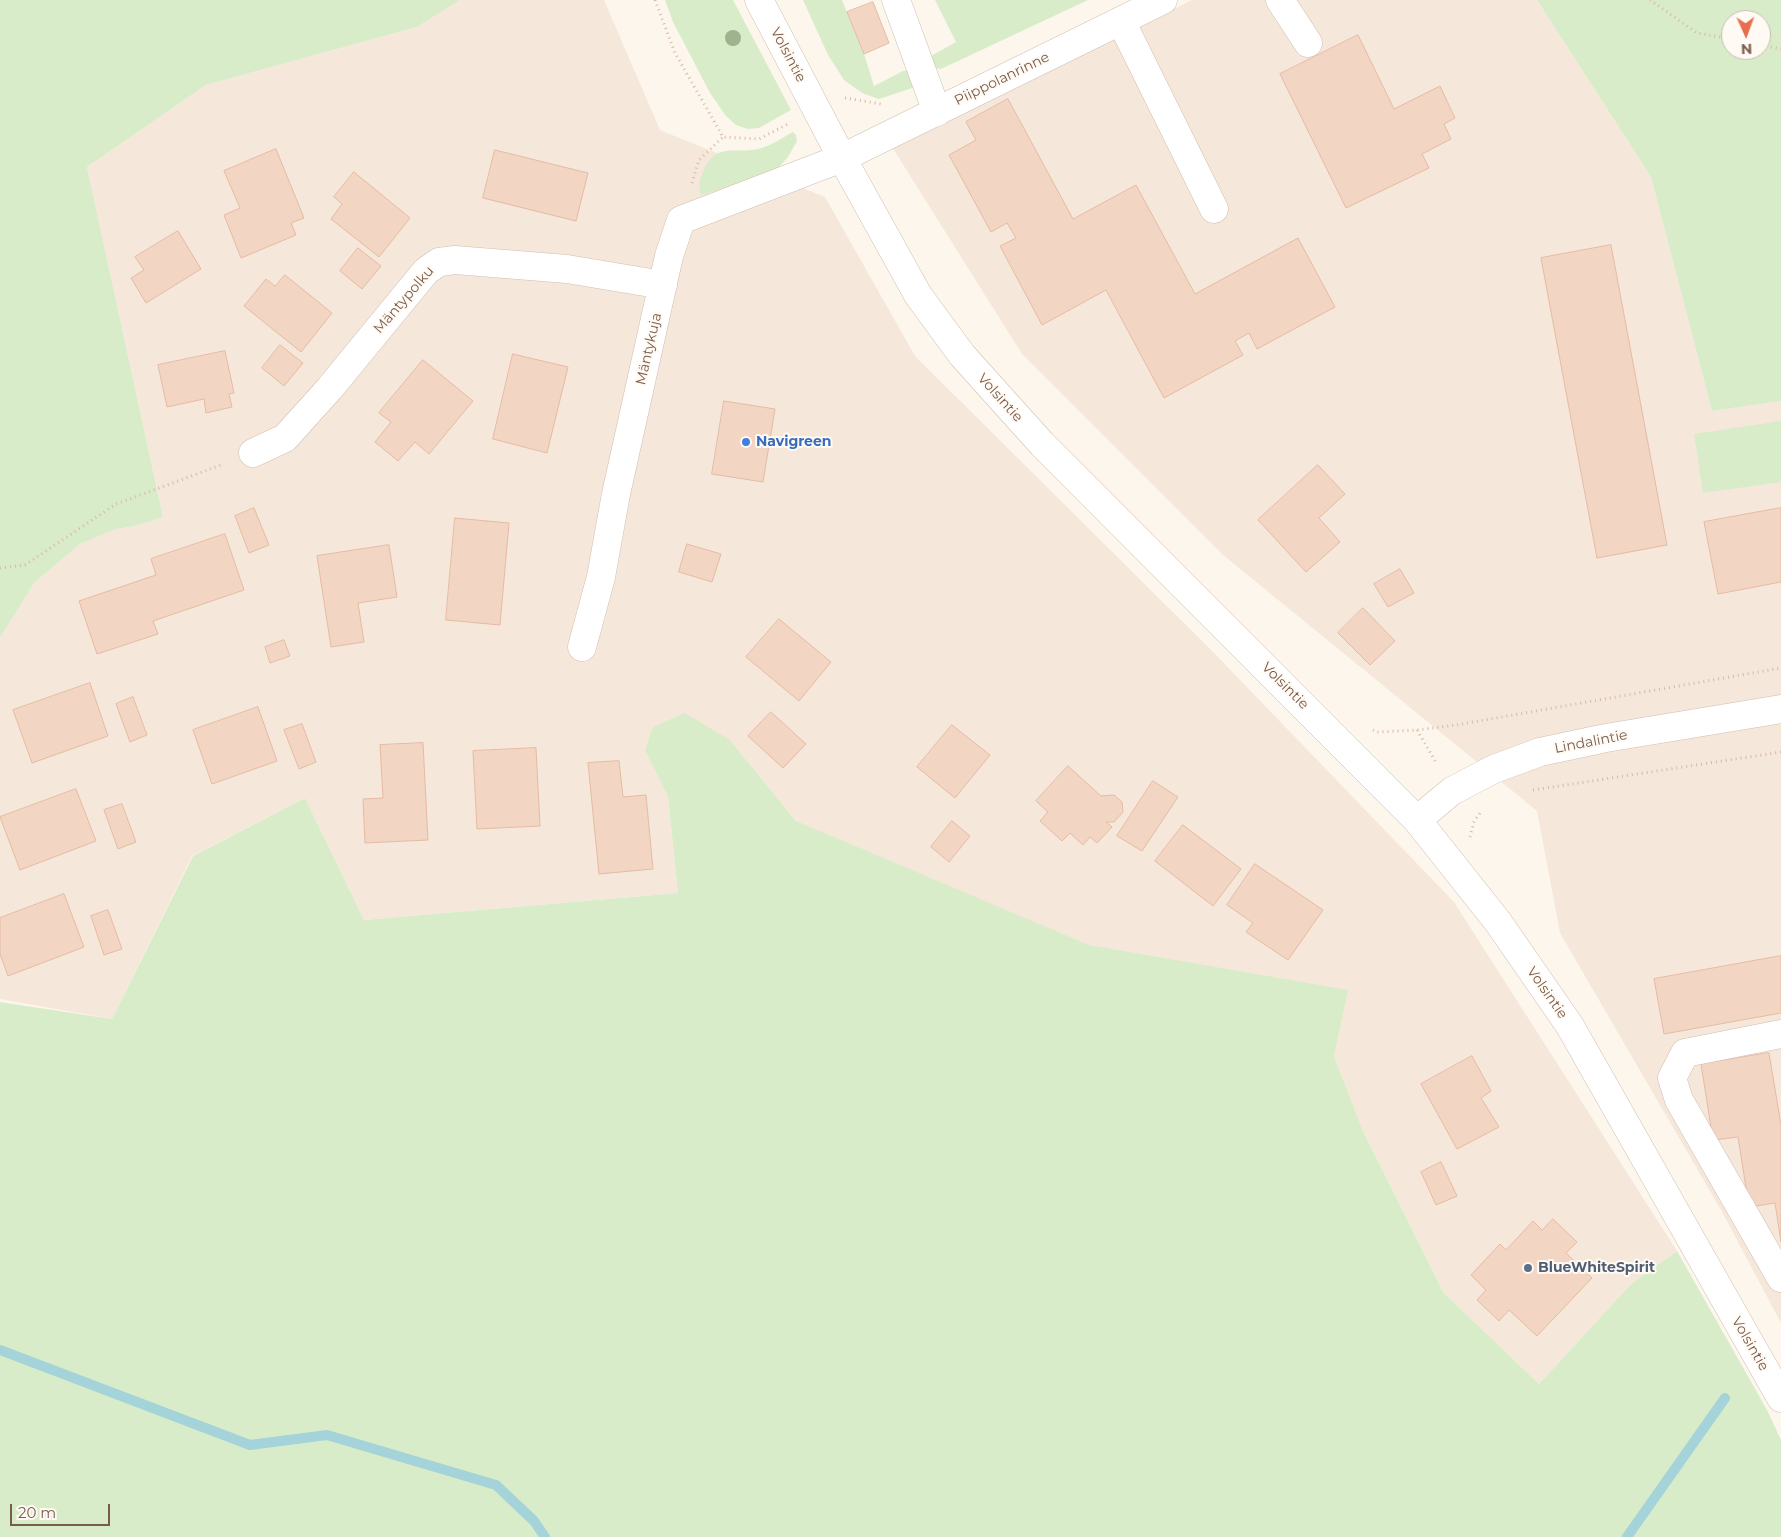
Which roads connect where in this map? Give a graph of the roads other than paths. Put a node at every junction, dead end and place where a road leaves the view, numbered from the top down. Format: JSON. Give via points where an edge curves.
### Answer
{"nodes":[{"id":1,"x":759,"y":0,"type":"edge"},
{"id":2,"x":896,"y":0,"type":"edge"},
{"id":3,"x":1163,"y":0,"type":"edge"},
{"id":4,"x":1280,"y":0,"type":"edge"},
{"id":5,"x":1121,"y":21,"type":"junction"},
{"id":6,"x":1308,"y":42,"type":"dead end"},
{"id":7,"x":937,"y":112,"type":"junction"},
{"id":8,"x":842,"y":158,"type":"junction"},
{"id":9,"x":1214,"y":209,"type":"dead end"},
{"id":10,"x":663,"y":286,"type":"junction"},
{"id":11,"x":253,"y":453,"type":"road end"},
{"id":12,"x":582,"y":647,"type":"dead end"},
{"id":13,"x":1781,"y":709,"type":"edge"},
{"id":14,"x":1417,"y":820,"type":"junction"},
{"id":15,"x":1781,"y":1034,"type":"edge"},
{"id":16,"x":1781,"y":1278,"type":"edge"},
{"id":17,"x":1781,"y":1398,"type":"edge"}],
"edges":[{"from":1,"to":8,"type":"street","name":"Volsintie"},
{"from":2,"to":7,"type":"street"},
{"from":3,"to":5,"type":"street","name":"Piippolanrinne"},
{"from":4,"to":6,"type":"street"},
{"from":5,"to":7,"type":"street","name":"Piippolanrinne"},
{"from":5,"to":9,"type":"street"},
{"from":7,"to":8,"type":"street","name":"Piippolanrinne"},
{"from":8,"to":10,"type":"street","name":"Mäntykuja","via":[[682,220],[669,256]]},
{"from":8,"to":14,"type":"street","name":"Volsintie","via":[[918,295],[962,355],[1042,444]]},
{"from":10,"to":11,"type":"street","name":"Mäntypolku","via":[[567,269],[455,260],[439,262],[426,272],[285,438]]},
{"from":10,"to":12,"type":"street","name":"Mäntykuja","via":[[616,494],[601,577]]},
{"from":13,"to":14,"type":"street","name":"Lindalintie","via":[[1540,752],[1494,769],[1452,791]]},
{"from":14,"to":17,"type":"street","name":"Volsintie","via":[[1498,922],[1570,1026]]},
{"from":15,"to":16,"type":"street","via":[[1685,1053],[1672,1078],[1679,1100]]}]}
